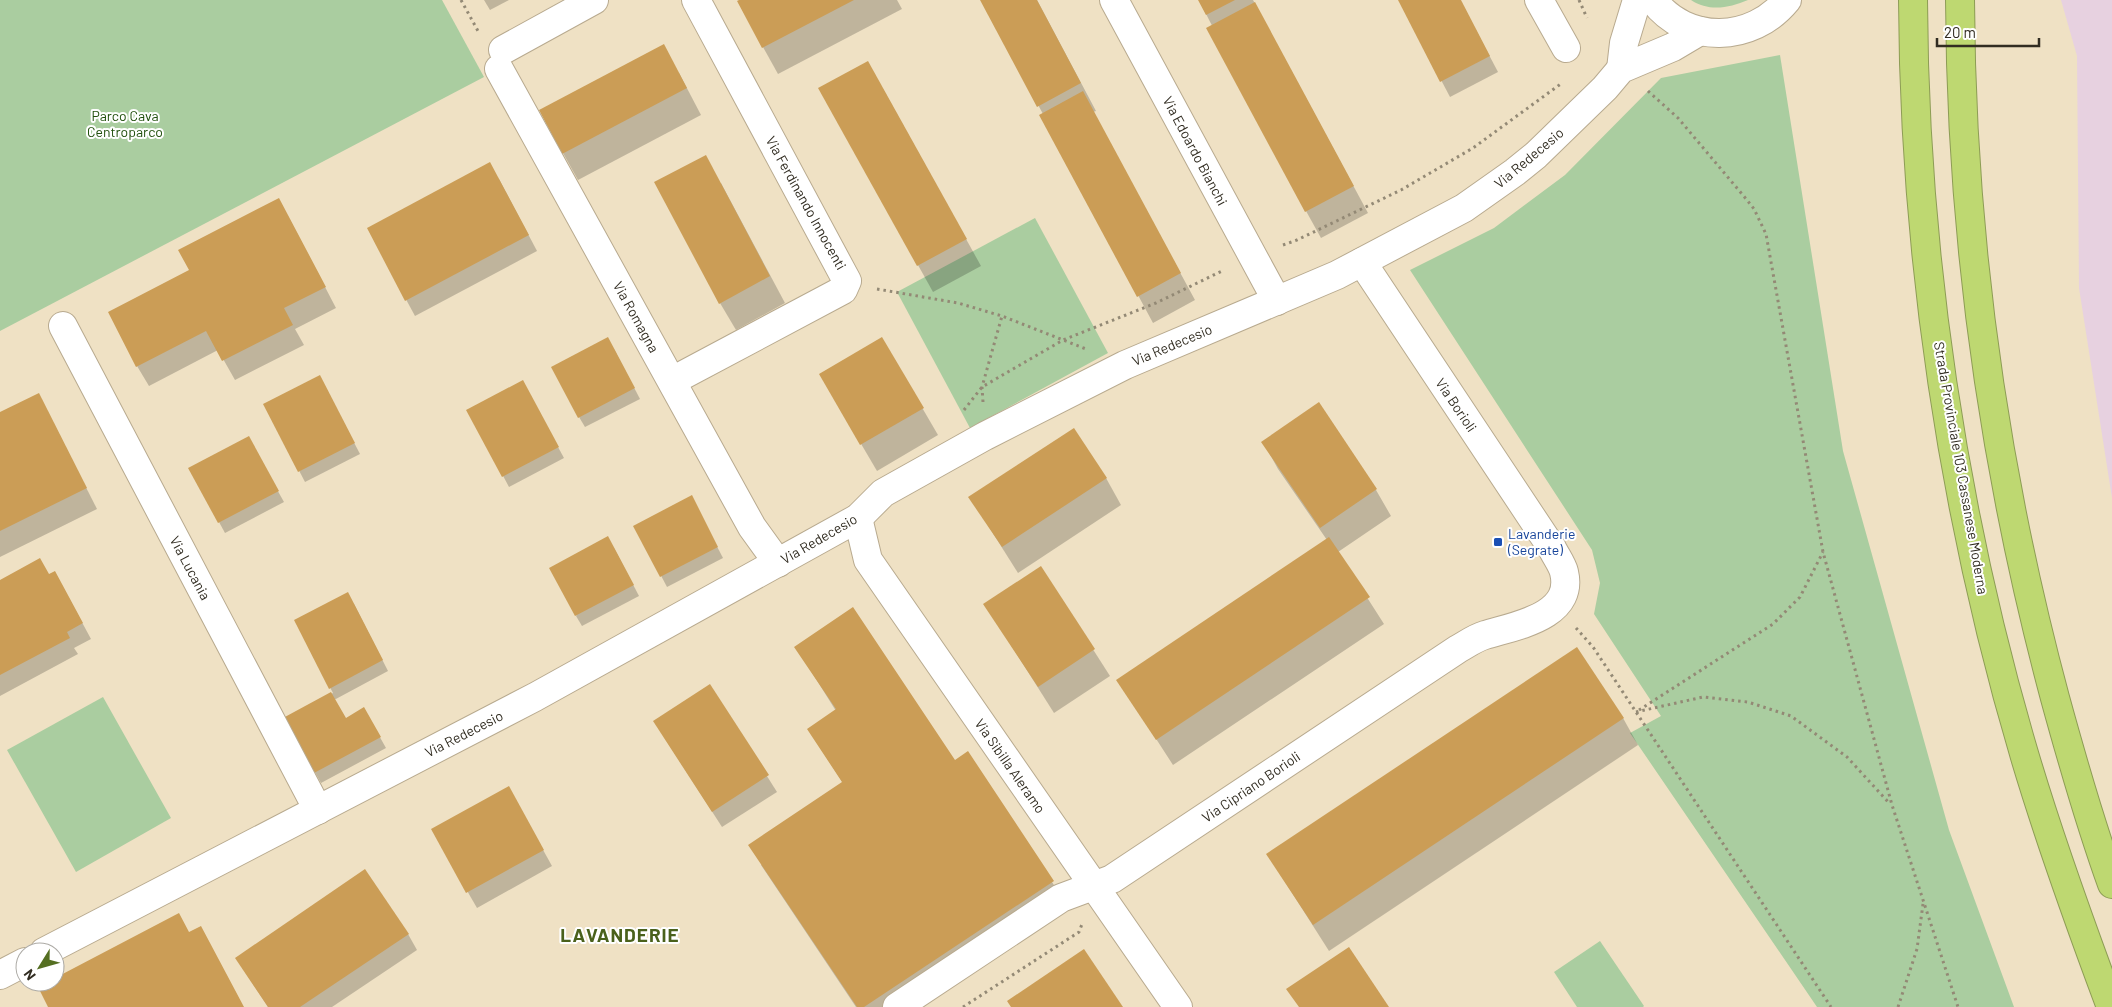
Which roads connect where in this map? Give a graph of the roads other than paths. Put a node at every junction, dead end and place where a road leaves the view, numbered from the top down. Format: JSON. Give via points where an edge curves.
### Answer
{"nodes":[{"id":1,"x":594,"y":0,"type":"edge"},
{"id":2,"x":696,"y":0,"type":"edge"},
{"id":3,"x":1114,"y":0,"type":"edge"},
{"id":4,"x":1539,"y":0,"type":"edge"},
{"id":5,"x":1637,"y":0,"type":"edge"},
{"id":6,"x":1653,"y":0,"type":"edge"},
{"id":7,"x":1787,"y":0,"type":"edge"},
{"id":8,"x":1913,"y":0,"type":"edge"},
{"id":9,"x":1960,"y":0,"type":"edge"},
{"id":10,"x":1700,"y":31,"type":"junction"},
{"id":11,"x":1566,"y":48,"type":"dead end"},
{"id":12,"x":1621,"y":69,"type":"junction"},
{"id":13,"x":1362,"y":262,"type":"junction"},
{"id":14,"x":1277,"y":301,"type":"junction"},
{"id":15,"x":63,"y":326,"type":"dead end"},
{"id":16,"x":672,"y":382,"type":"junction"},
{"id":17,"x":858,"y":518,"type":"junction"},
{"id":18,"x":778,"y":563,"type":"junction"},
{"id":19,"x":1555,"y":605,"type":"joint"},
{"id":20,"x":318,"y":810,"type":"junction"},
{"id":21,"x":2112,"y":884,"type":"edge"},
{"id":22,"x":1093,"y":886,"type":"junction"},
{"id":23,"x":63,"y":942,"type":"edge"},
{"id":24,"x":15,"y":967,"type":"edge"},
{"id":25,"x":0,"y":975,"type":"edge"},
{"id":26,"x":897,"y":1007,"type":"edge"},
{"id":27,"x":1178,"y":1007,"type":"edge"},
{"id":28,"x":2111,"y":1007,"type":"edge"}],
"edges":[{"from":1,"to":16,"type":"street","name":"Via Romagna","via":[[501,59]]},
{"from":2,"to":16,"type":"street","name":"Via Ferdinando Innocenti","via":[[847,284],[843,290]]},
{"from":3,"to":14,"type":"street","name":"Via Edoardo Bianchi"},
{"from":4,"to":11,"type":"street"},
{"from":5,"to":12,"type":"street","via":[[1624,43]]},
{"from":6,"to":10,"type":"street","via":[[1672,19]]},
{"from":7,"to":10,"type":"street","via":[[1767,19],[1746,29],[1722,34]]},
{"from":8,"to":28,"type":"highway","name":"Strada Provinciale 103 Cassanese Moderna","via":[[1918,147],[1933,306],[1970,538],[2025,757],[2077,918]]},
{"from":9,"to":21,"type":"highway","via":[[1969,208],[1980,319],[1996,429],[2042,648],[2071,755]]},
{"from":10,"to":12,"type":"street","name":"Via Redecesio","via":[[1673,47]]},
{"from":12,"to":13,"type":"street","name":"Via Redecesio","via":[[1556,137],[1515,172],[1464,208]]},
{"from":13,"to":14,"type":"street","name":"Via Redecesio"},
{"from":13,"to":19,"type":"street","name":"Via Borioli","via":[[1552,548],[1564,572],[1562,594]]},
{"from":14,"to":17,"type":"street","name":"Via Redecesio","via":[[1125,365],[985,436],[883,493]]},
{"from":15,"to":20,"type":"street","name":"Via Lucania"},
{"from":16,"to":18,"type":"street","name":"Via Romagna","via":[[752,527]]},
{"from":17,"to":18,"type":"street","name":"Via Redecesio"},
{"from":17,"to":22,"type":"street","name":"Via Sibilla Aleramo","via":[[868,560]]},
{"from":18,"to":20,"type":"street","name":"Via Redecesio","via":[[561,683]]},
{"from":19,"to":22,"type":"street","name":"Via Cipriano Borioli","via":[[1536,620],[1483,636],[1458,649],[1112,880]]},
{"from":20,"to":23,"type":"street","name":"Via Redecesio"},
{"from":22,"to":26,"type":"street","name":"Via Cipriano Borioli","via":[[1061,898]]},
{"from":22,"to":27,"type":"street","name":"Via Sibilla Aleramo"},
{"from":24,"to":25,"type":"street"}]}
